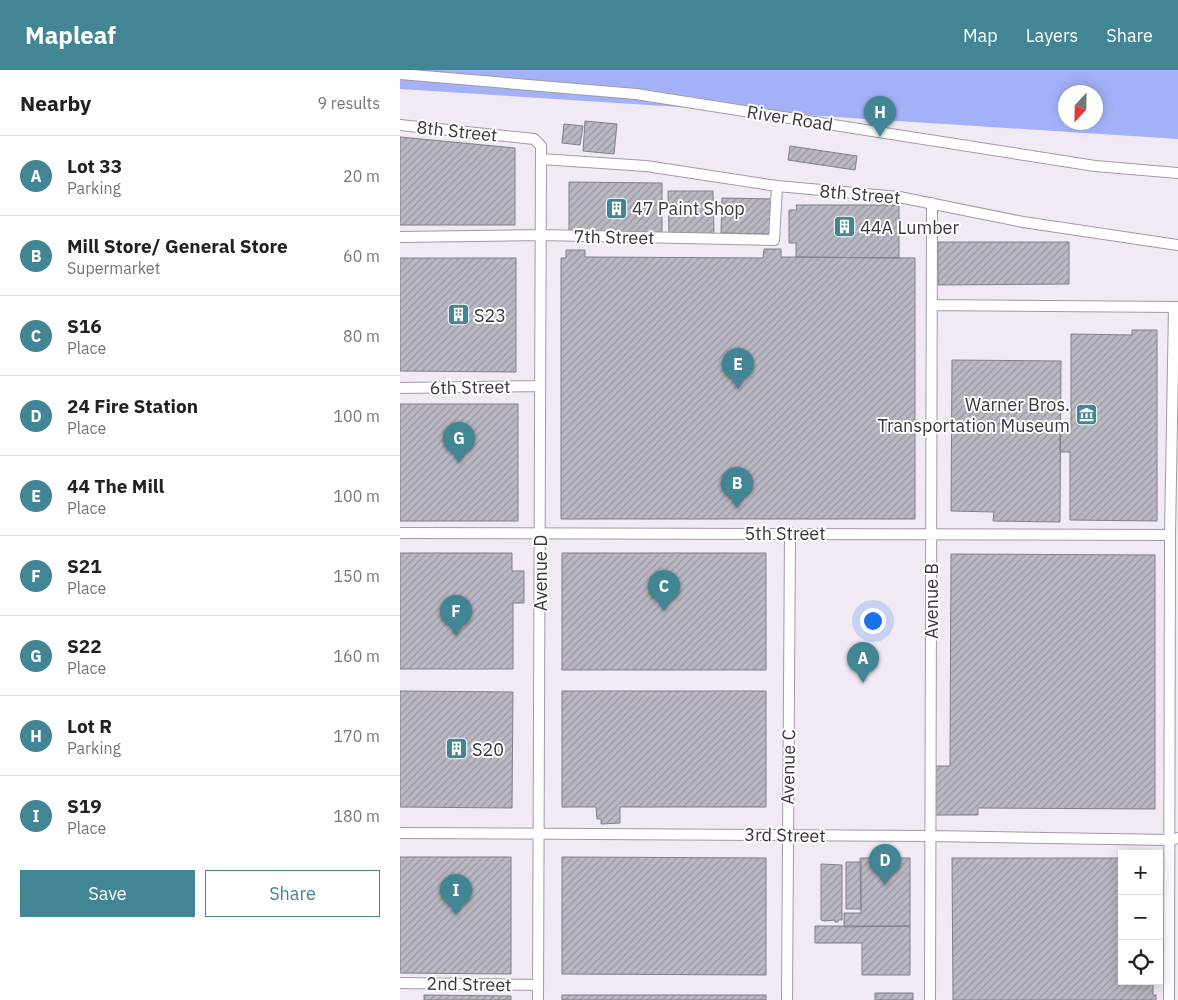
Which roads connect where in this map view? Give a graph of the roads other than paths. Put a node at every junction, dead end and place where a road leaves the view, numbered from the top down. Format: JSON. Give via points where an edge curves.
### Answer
{"nodes":[{"id":1,"x":400,"y":74,"type":"edge"},
{"id":2,"x":400,"y":125,"type":"edge"},
{"id":3,"x":541,"y":146,"type":"joint"},
{"id":4,"x":541,"y":159,"type":"junction"},
{"id":5,"x":1178,"y":173,"type":"edge"},
{"id":6,"x":777,"y":186,"type":"junction"},
{"id":7,"x":932,"y":202,"type":"junction"},
{"id":8,"x":540,"y":235,"type":"junction"},
{"id":9,"x":400,"y":237,"type":"edge"},
{"id":10,"x":1178,"y":244,"type":"edge"},
{"id":11,"x":932,"y":305,"type":"junction"},
{"id":12,"x":1176,"y":307,"type":"edge"},
{"id":13,"x":540,"y":386,"type":"junction"},
{"id":14,"x":400,"y":388,"type":"edge"},
{"id":15,"x":1175,"y":453,"type":"edge"},
{"id":16,"x":540,"y":532,"type":"junction"},
{"id":17,"x":400,"y":533,"type":"edge"},
{"id":18,"x":790,"y":533,"type":"junction"},
{"id":19,"x":931,"y":534,"type":"junction"},
{"id":20,"x":1170,"y":535,"type":"junction"},
{"id":21,"x":400,"y":833,"type":"edge"},
{"id":22,"x":539,"y":833,"type":"junction"},
{"id":23,"x":787,"y":835,"type":"junction"},
{"id":24,"x":930,"y":836,"type":"junction"},
{"id":25,"x":1175,"y":841,"type":"edge"},
{"id":26,"x":400,"y":983,"type":"edge"},
{"id":27,"x":538,"y":985,"type":"junction"},
{"id":28,"x":538,"y":1000,"type":"edge"},
{"id":29,"x":787,"y":1000,"type":"edge"},
{"id":30,"x":930,"y":1000,"type":"edge"},
{"id":31,"x":1169,"y":1000,"type":"edge"}],
"edges":[{"from":1,"to":5,"type":"lane","name":"River Road","via":[[636,94],[1095,166]]},
{"from":2,"to":3,"type":"lane","name":"8th Street","via":[[534,139]]},
{"from":3,"to":4,"type":"lane","name":"Avenue D"},
{"from":4,"to":6,"type":"lane","name":"8th Street","via":[[646,166]]},
{"from":4,"to":8,"type":"lane","name":"Avenue D"},
{"from":6,"to":7,"type":"lane","name":"8th Street"},
{"from":6,"to":8,"type":"lane","name":"7th Street","via":[[774,240]]},
{"from":7,"to":10,"type":"lane","name":"8th Street","via":[[1023,222]]},
{"from":7,"to":11,"type":"lane","name":"Avenue B"},
{"from":8,"to":9,"type":"lane","name":"7th Street"},
{"from":8,"to":13,"type":"lane","name":"Avenue D"},
{"from":11,"to":12,"type":"lane"},
{"from":11,"to":19,"type":"lane","name":"Avenue B"},
{"from":12,"to":15,"type":"lane"},
{"from":13,"to":14,"type":"lane","name":"6th Street"},
{"from":13,"to":16,"type":"lane","name":"Avenue D"},
{"from":15,"to":20,"type":"lane"},
{"from":16,"to":17,"type":"lane","name":"5th Street"},
{"from":16,"to":18,"type":"lane","name":"5th Street"},
{"from":16,"to":22,"type":"lane","name":"Avenue D"},
{"from":18,"to":19,"type":"lane","name":"5th Street"},
{"from":18,"to":23,"type":"lane","name":"Avenue C"},
{"from":19,"to":20,"type":"lane","name":"5th Street"},
{"from":19,"to":24,"type":"lane","name":"Avenue B"},
{"from":20,"to":25,"type":"lane"},
{"from":21,"to":22,"type":"lane","name":"3rd Street"},
{"from":22,"to":23,"type":"lane","name":"3rd Street"},
{"from":22,"to":27,"type":"lane","name":"Avenue D"},
{"from":23,"to":24,"type":"lane","name":"3rd Street"},
{"from":23,"to":29,"type":"lane","name":"Avenue C"},
{"from":24,"to":25,"type":"lane","name":"3rd Street"},
{"from":24,"to":30,"type":"lane","name":"Avenue B"},
{"from":25,"to":31,"type":"lane"},
{"from":26,"to":27,"type":"lane","name":"2nd Street"},
{"from":27,"to":28,"type":"lane","name":"Avenue D"}]}
